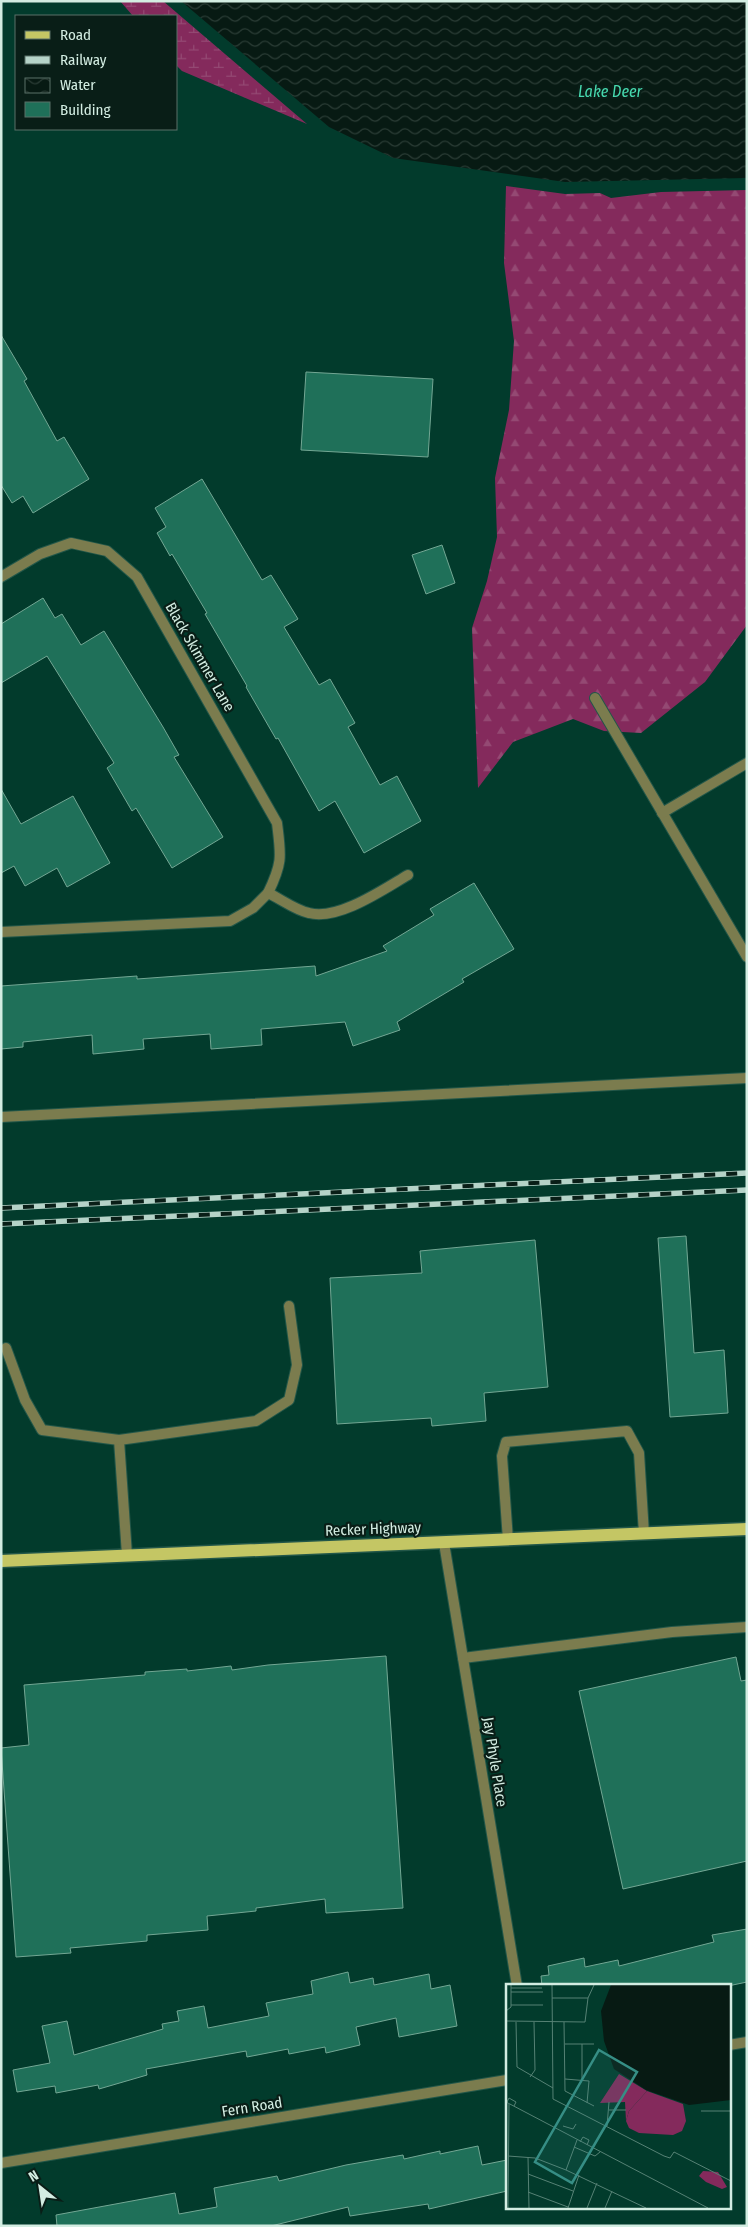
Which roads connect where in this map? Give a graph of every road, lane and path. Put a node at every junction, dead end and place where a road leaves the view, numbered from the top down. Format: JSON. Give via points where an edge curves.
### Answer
{"nodes":[{"id":1,"x":1,"y":577,"type":"edge"},
{"id":2,"x":595,"y":698,"type":"dead end"},
{"id":3,"x":747,"y":763,"type":"edge"},
{"id":4,"x":662,"y":813,"type":"junction"},
{"id":5,"x":408,"y":875,"type":"dead end"},
{"id":6,"x":268,"y":893,"type":"junction"},
{"id":7,"x":1,"y":932,"type":"edge"},
{"id":8,"x":747,"y":957,"type":"edge"},
{"id":9,"x":747,"y":1078,"type":"edge"},
{"id":10,"x":1,"y":1117,"type":"edge"},
{"id":11,"x":289,"y":1306,"type":"dead end"},
{"id":12,"x":6,"y":1348,"type":"dead end"},
{"id":13,"x":119,"y":1440,"type":"junction"},
{"id":14,"x":747,"y":1529,"type":"edge"},
{"id":15,"x":644,"y":1534,"type":"junction"},
{"id":16,"x":508,"y":1540,"type":"junction"},
{"id":17,"x":444,"y":1543,"type":"junction"},
{"id":18,"x":127,"y":1555,"type":"junction"},
{"id":19,"x":1,"y":1562,"type":"edge"},
{"id":20,"x":747,"y":1627,"type":"edge"},
{"id":21,"x":463,"y":1658,"type":"junction"},
{"id":22,"x":517,"y":1984,"type":"edge"},
{"id":23,"x":747,"y":2042,"type":"edge"},
{"id":24,"x":730,"y":2045,"type":"edge"},
{"id":25,"x":506,"y":2080,"type":"edge"},
{"id":26,"x":1,"y":2164,"type":"edge"}],
"edges":[{"from":1,"to":6,"type":"street","name":"Black Skimmer Lane","via":[[40,554],[71,543],[107,551],[136,577],[277,823],[281,859]]},
{"from":2,"to":4,"type":"street"},
{"from":3,"to":4,"type":"street"},
{"from":4,"to":8,"type":"street"},
{"from":5,"to":6,"type":"street","via":[[360,904],[330,912],[310,914]]},
{"from":6,"to":7,"type":"street","name":"Black Skimmer Lane","via":[[253,908],[230,921]]},
{"from":9,"to":10,"type":"street"},
{"from":11,"to":13,"type":"street","via":[[297,1365],[289,1400],[256,1421]]},
{"from":12,"to":13,"type":"street","via":[[25,1400],[42,1430]]},
{"from":13,"to":18,"type":"street"},
{"from":14,"to":15,"type":"main road","name":"Recker Highway"},
{"from":15,"to":16,"type":"main road","name":"Recker Highway"},
{"from":15,"to":16,"type":"street","via":[[639,1452],[627,1430],[506,1442],[502,1456]]},
{"from":16,"to":17,"type":"main road","name":"Recker Highway"},
{"from":17,"to":18,"type":"main road","name":"Recker Highway"},
{"from":17,"to":21,"type":"street","name":"Jay Phyle Place"},
{"from":18,"to":19,"type":"main road","name":"Recker Highway"},
{"from":20,"to":21,"type":"street","via":[[672,1632]]},
{"from":21,"to":22,"type":"street","name":"Jay Phyle Place"},
{"from":23,"to":24,"type":"street"},
{"from":25,"to":26,"type":"street","name":"Fern Road"}]}
